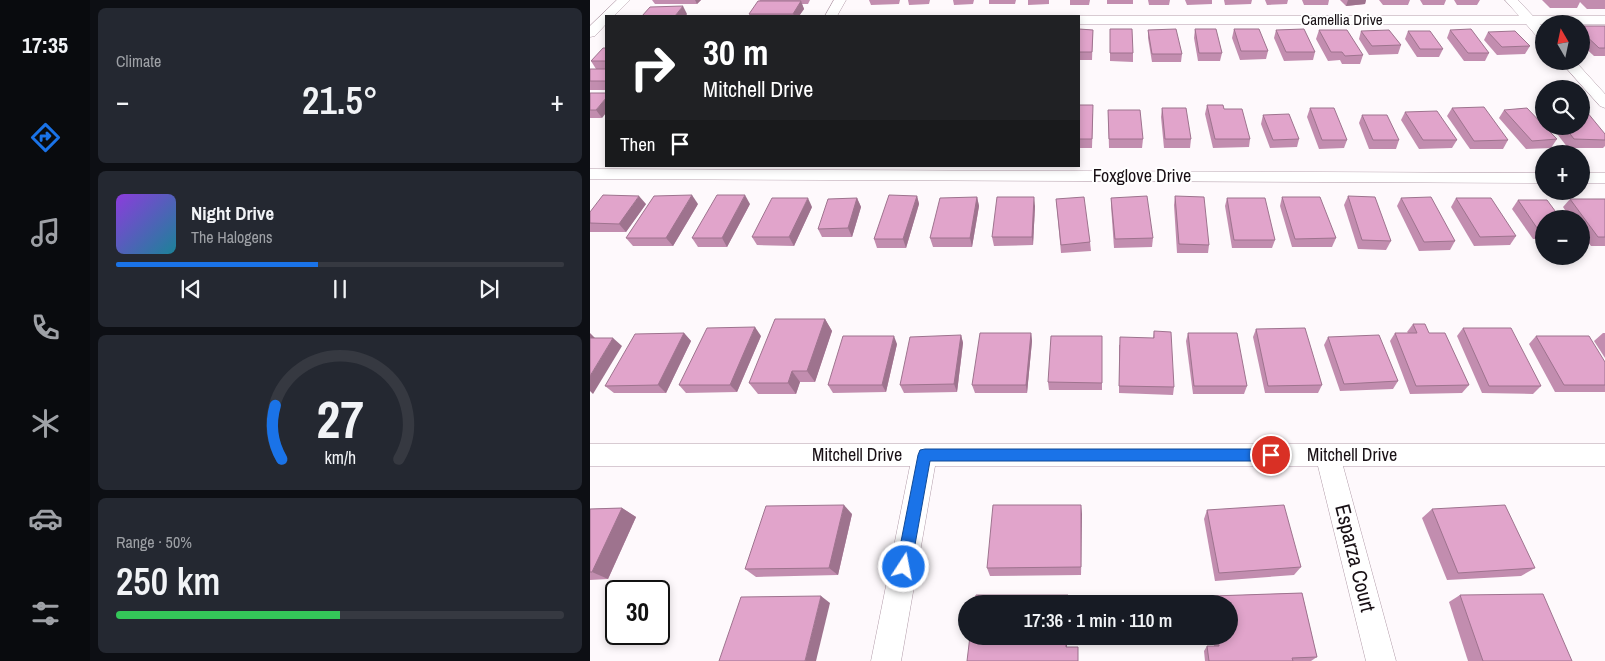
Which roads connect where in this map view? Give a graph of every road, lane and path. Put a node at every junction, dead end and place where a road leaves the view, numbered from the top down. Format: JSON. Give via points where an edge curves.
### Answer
{"nodes":[{"id":1,"x":624,"y":0,"type":"edge"},
{"id":2,"x":840,"y":0,"type":"edge"},
{"id":3,"x":1512,"y":0,"type":"edge"},
{"id":4,"x":609,"y":15,"type":"edge"},
{"id":5,"x":832,"y":15,"type":"edge"},
{"id":6,"x":605,"y":19,"type":"edge"},
{"id":7,"x":1080,"y":20,"type":"edge"},
{"id":8,"x":1529,"y":20,"type":"junction"},
{"id":9,"x":1605,"y":20,"type":"edge"},
{"id":10,"x":1535,"y":26,"type":"edge"},
{"id":11,"x":590,"y":33,"type":"edge"},
{"id":12,"x":1575,"y":70,"type":"edge"},
{"id":13,"x":1605,"y":104,"type":"edge"},
{"id":14,"x":743,"y":170,"type":"edge"},
{"id":15,"x":590,"y":174,"type":"edge"},
{"id":16,"x":1535,"y":178,"type":"edge"},
{"id":17,"x":1590,"y":178,"type":"edge"},
{"id":18,"x":1605,"y":178,"type":"edge"},
{"id":19,"x":590,"y":455,"type":"edge"},
{"id":20,"x":925,"y":455,"type":"junction"},
{"id":21,"x":1328,"y":455,"type":"junction"},
{"id":22,"x":1605,"y":455,"type":"edge"},
{"id":23,"x":886,"y":661,"type":"edge"},
{"id":24,"x":1381,"y":661,"type":"edge"}],
"edges":[{"from":1,"to":4,"type":"street"},
{"from":2,"to":5,"type":"street"},
{"from":3,"to":8,"type":"street"},
{"from":6,"to":11,"type":"street"},
{"from":7,"to":8,"type":"street","name":"Camellia Drive"},
{"from":8,"to":9,"type":"street","name":"Camellia Drive"},
{"from":8,"to":10,"type":"street"},
{"from":12,"to":13,"type":"street"},
{"from":14,"to":15,"type":"street","name":"Foxglove Drive"},
{"from":14,"to":16,"type":"street","name":"Foxglove Drive"},
{"from":17,"to":18,"type":"street"},
{"from":19,"to":20,"type":"street","name":"Mitchell Drive"},
{"from":20,"to":21,"type":"street","name":"Mitchell Drive"},
{"from":20,"to":23,"type":"street"},
{"from":21,"to":22,"type":"street","name":"Mitchell Drive"},
{"from":21,"to":24,"type":"street","name":"Esparza Court"}]}
